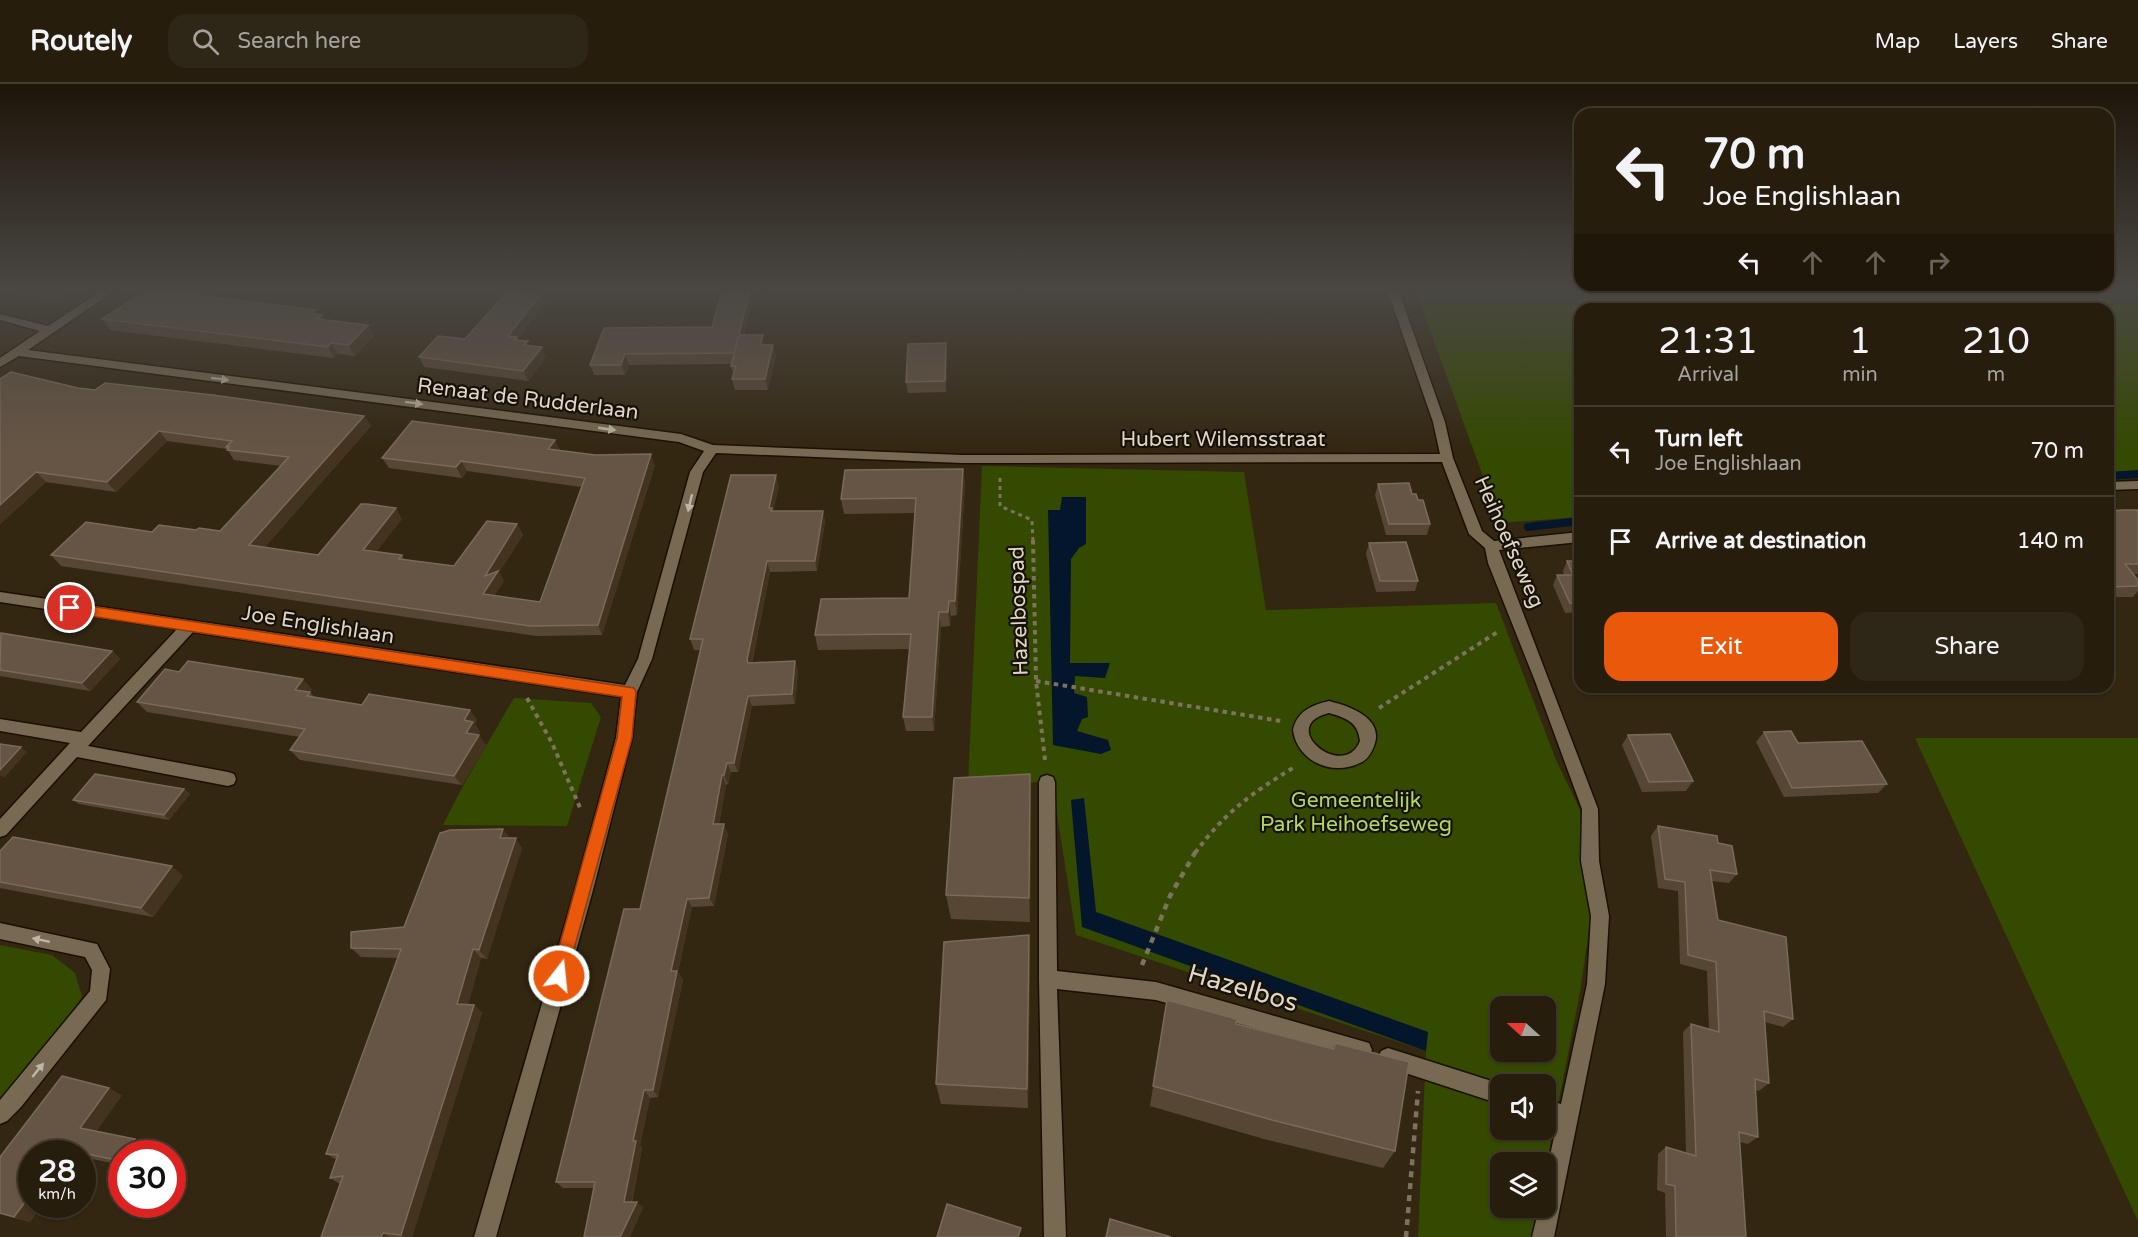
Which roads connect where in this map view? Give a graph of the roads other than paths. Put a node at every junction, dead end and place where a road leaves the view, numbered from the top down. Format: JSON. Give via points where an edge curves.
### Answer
{"nodes":[{"id":1,"x":30,"y":343,"type":"edge"},
{"id":2,"x":1411,"y":343,"type":"edge"},
{"id":3,"x":16,"y":352,"type":"junction"},
{"id":4,"x":0,"y":363,"type":"edge"},
{"id":5,"x":712,"y":450,"type":"junction"},
{"id":6,"x":1447,"y":458,"type":"junction"},
{"id":7,"x":999,"y":459,"type":"joint"},
{"id":8,"x":2138,"y":485,"type":"edge"},
{"id":9,"x":2114,"y":486,"type":"edge"},
{"id":10,"x":1574,"y":538,"type":"edge"},
{"id":11,"x":1491,"y":546,"type":"junction"},
{"id":12,"x":0,"y":597,"type":"edge"},
{"id":13,"x":188,"y":627,"type":"junction"},
{"id":14,"x":629,"y":692,"type":"junction"},
{"id":15,"x":0,"y":725,"type":"edge"},
{"id":16,"x":79,"y":745,"type":"junction"},
{"id":17,"x":1313,"y":755,"type":"joint"},
{"id":18,"x":228,"y":779,"type":"dead end"},
{"id":19,"x":1047,"y":782,"type":"road end"},
{"id":20,"x":0,"y":830,"type":"edge"},
{"id":21,"x":0,"y":931,"type":"edge"},
{"id":22,"x":1048,"y":978,"type":"junction"},
{"id":23,"x":1490,"y":1091,"type":"edge"},
{"id":24,"x":1556,"y":1112,"type":"edge"},
{"id":25,"x":0,"y":1114,"type":"edge"},
{"id":26,"x":1567,"y":1116,"type":"junction"},
{"id":27,"x":485,"y":1237,"type":"edge"},
{"id":28,"x":1055,"y":1237,"type":"edge"},
{"id":29,"x":1544,"y":1237,"type":"edge"}],
"edges":[{"from":1,"to":3,"type":"street"},
{"from":2,"to":6,"type":"street","name":"Heihoefseweg","via":[[1439,422]]},
{"from":3,"to":4,"type":"street"},
{"from":3,"to":5,"type":"street","name":"Renaat de Rudderlaan","one_way":true,"via":[[681,438]]},
{"from":5,"to":7,"type":"street","name":"Renaat de Rudderlaan"},
{"from":5,"to":14,"type":"street","one_way":true,"via":[[697,472],[645,659]]},
{"from":6,"to":7,"type":"street","name":"Hubert Wilemsstraat"},
{"from":6,"to":11,"type":"street","name":"Heihoefseweg","via":[[1476,534]]},
{"from":8,"to":9,"type":"street"},
{"from":10,"to":11,"type":"street"},
{"from":11,"to":26,"type":"street","name":"Heihoefseweg","via":[[1590,809],[1590,861],[1600,916],[1596,984]]},
{"from":12,"to":13,"type":"street","name":"Joe Englishlaan"},
{"from":13,"to":14,"type":"street","name":"Joe Englishlaan"},
{"from":13,"to":16,"type":"street"},
{"from":14,"to":27,"type":"street","via":[[624,738],[596,844]]},
{"from":15,"to":16,"type":"street"},
{"from":16,"to":18,"type":"street"},
{"from":16,"to":20,"type":"street"},
{"from":17,"to":17,"type":"street","via":[[1334,762],[1356,758],[1368,744],[1369,735],[1362,719],[1329,707],[1310,712],[1302,724],[1301,736]]},
{"from":19,"to":22,"type":"street"},
{"from":25,"to":21,"type":"street","one_way":true,"via":[[99,994],[101,969],[91,950]]},
{"from":22,"to":23,"type":"street","name":"Hazelbos","via":[[1156,991]]},
{"from":22,"to":28,"type":"street"},
{"from":24,"to":26,"type":"street"},
{"from":26,"to":29,"type":"street","name":"Heihoefseweg"}]}
